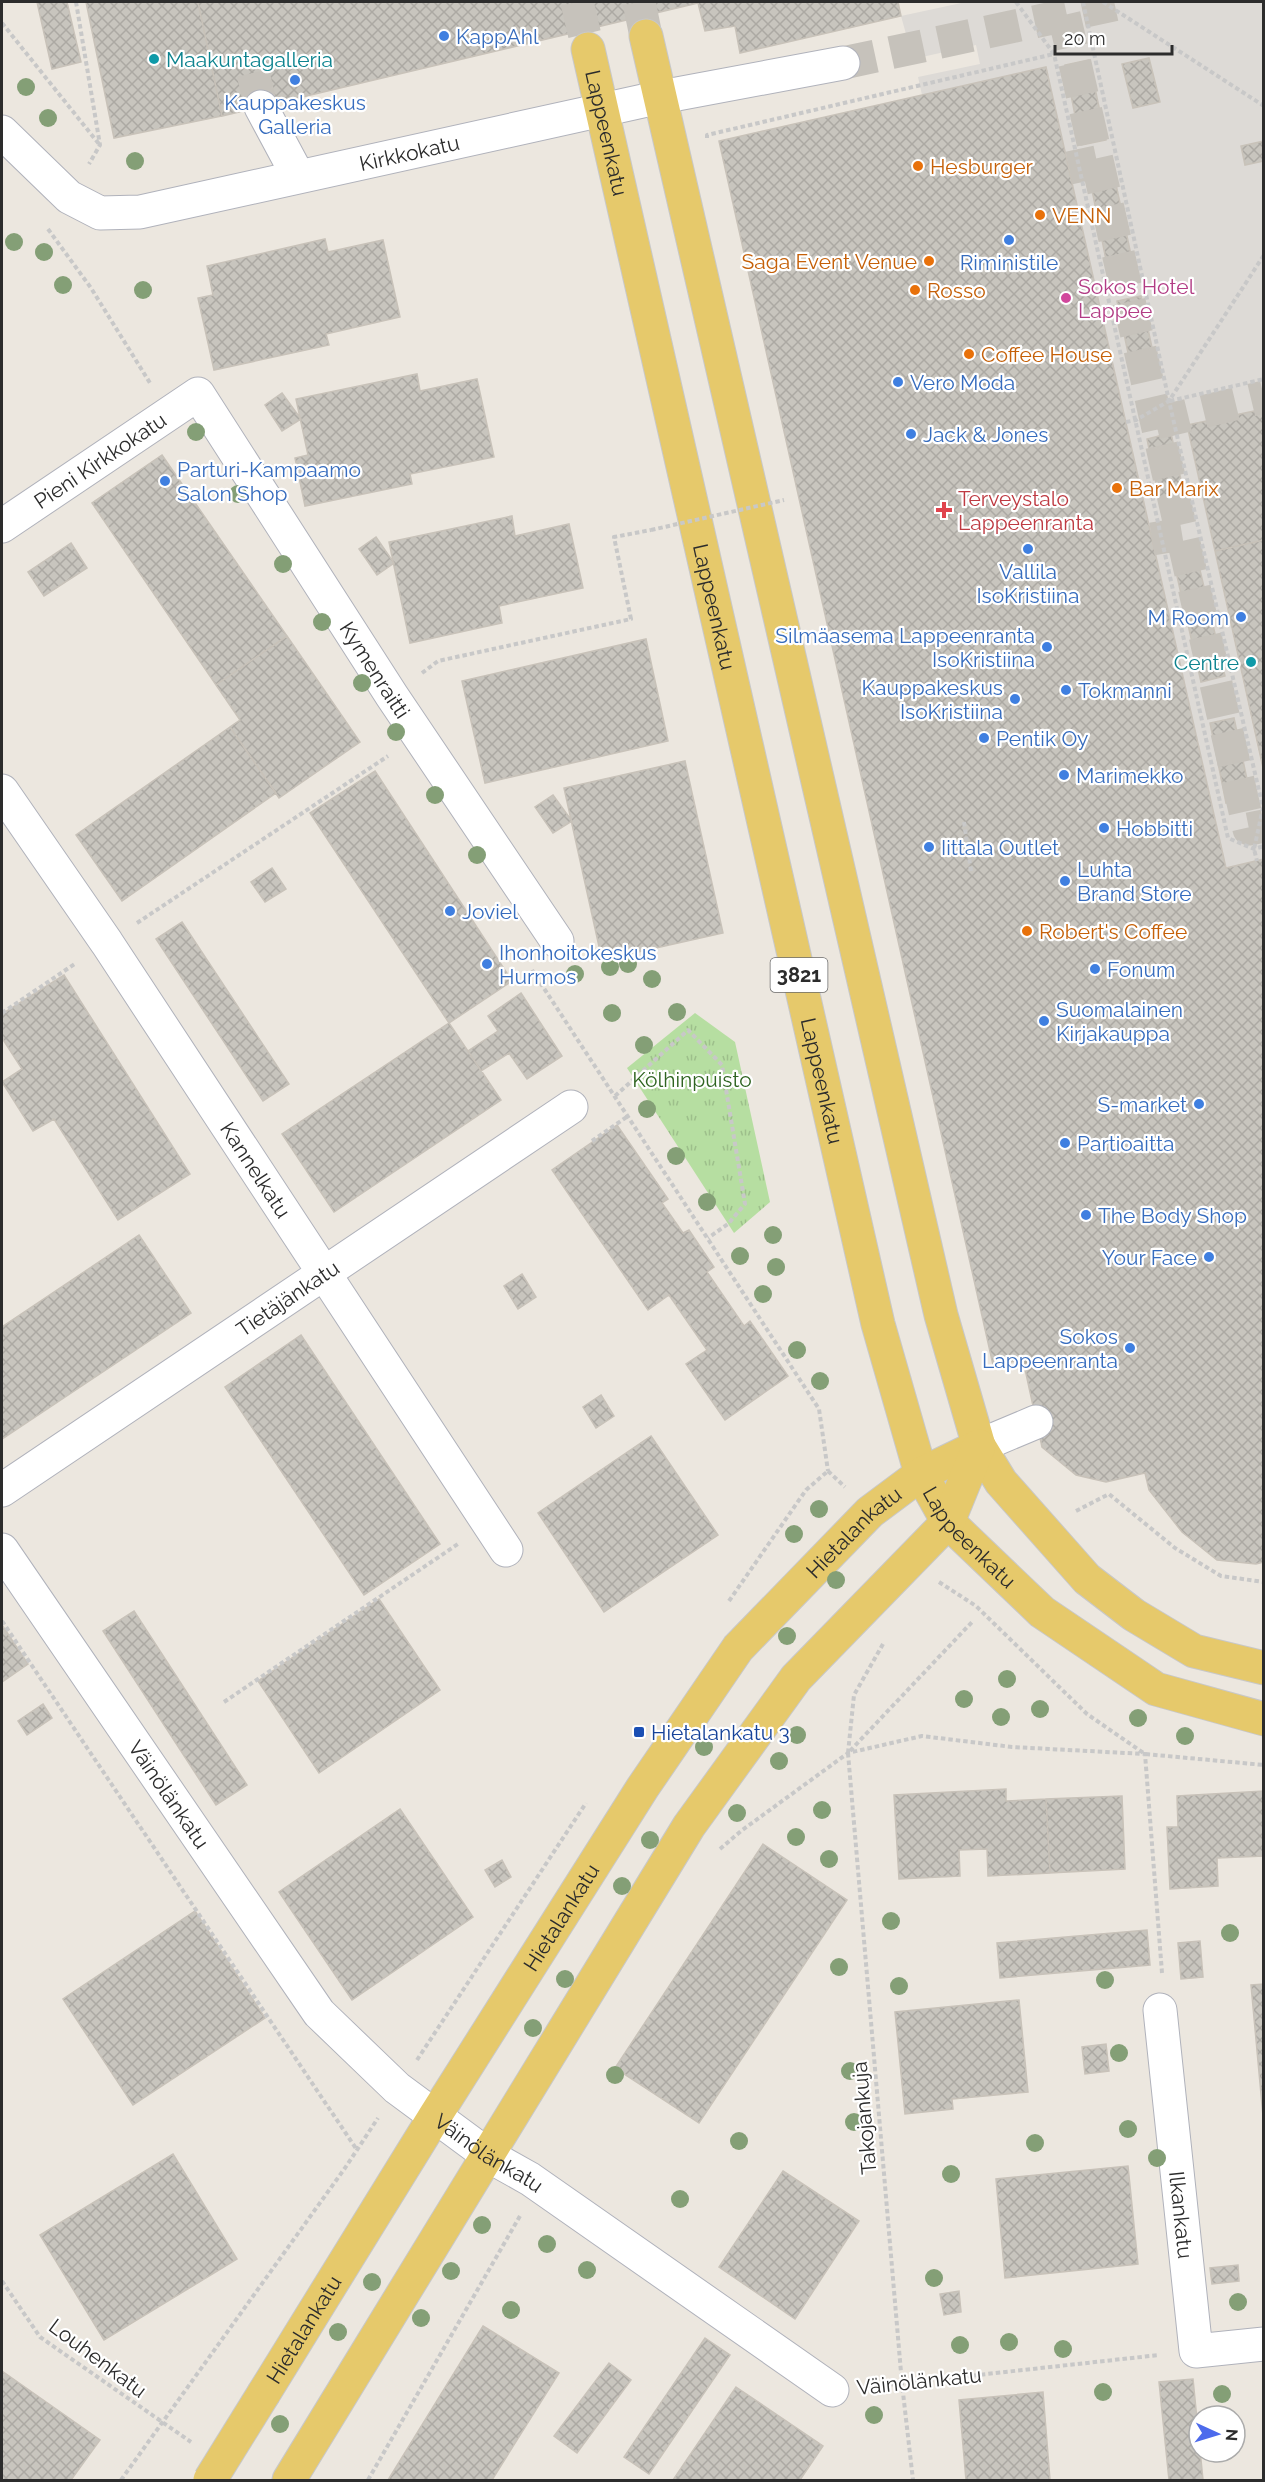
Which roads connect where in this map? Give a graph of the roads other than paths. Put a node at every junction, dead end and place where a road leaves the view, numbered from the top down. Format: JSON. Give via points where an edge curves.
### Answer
{"nodes":[{"id":1,"x":646,"y":36,"type":"tunnel mouth"},
{"id":2,"x":588,"y":50,"type":"tunnel mouth"},
{"id":3,"x":843,"y":63,"type":"tunnel mouth"},
{"id":4,"x":661,"y":98,"type":"junction"},
{"id":5,"x":261,"y":107,"type":"tunnel mouth"},
{"id":6,"x":602,"y":110,"type":"junction"},
{"id":7,"x":2,"y":132,"type":"edge"},
{"id":8,"x":298,"y":176,"type":"junction"},
{"id":9,"x":198,"y":394,"type":"joint"},
{"id":10,"x":2,"y":526,"type":"edge"},
{"id":11,"x":2,"y":791,"type":"edge"},
{"id":12,"x":557,"y":941,"type":"dead end"},
{"id":13,"x":571,"y":1107,"type":"dead end"},
{"id":14,"x":324,"y":1273,"type":"junction"},
{"id":15,"x":1036,"y":1422,"type":"dead end"},
{"id":16,"x":979,"y":1446,"type":"junction"},
{"id":17,"x":921,"y":1474,"type":"junction"},
{"id":18,"x":2,"y":1490,"type":"edge"},
{"id":19,"x":948,"y":1522,"type":"junction"},
{"id":20,"x":2,"y":1550,"type":"edge"},
{"id":21,"x":506,"y":1550,"type":"dead end"},
{"id":22,"x":1263,"y":1668,"type":"edge"},
{"id":23,"x":1263,"y":1719,"type":"edge"},
{"id":24,"x":1160,"y":2010,"type":"road end"},
{"id":25,"x":435,"y":2116,"type":"junction"},
{"id":26,"x":489,"y":2156,"type":"junction"},
{"id":27,"x":1263,"y":2344,"type":"edge"},
{"id":28,"x":832,"y":2390,"type":"road end"},
{"id":29,"x":210,"y":2481,"type":"edge"},
{"id":30,"x":290,"y":2481,"type":"edge"}],
"edges":[{"from":1,"to":4,"type":"main road","number":"3821"},
{"from":2,"to":6,"type":"main road","name":"Lappeenkatu","number":"3821"},
{"from":3,"to":4,"type":"street","name":"Kirkkokatu"},
{"from":4,"to":6,"type":"street","name":"Kirkkokatu"},
{"from":4,"to":16,"type":"main road","number":"3821","via":[[938,1304]]},
{"from":5,"to":8,"type":"street"},
{"from":6,"to":8,"type":"street","name":"Kirkkokatu"},
{"from":6,"to":17,"type":"main road","name":"Lappeenkatu","number":"3821","via":[[876,1313]]},
{"from":7,"to":8,"type":"street","name":"Kirkkokatu","via":[[69,197],[100,213],[140,212]]},
{"from":9,"to":10,"type":"street","name":"Pieni Kirkkokatu"},
{"from":9,"to":12,"type":"street","name":"Kymenraitti","via":[[392,696]]},
{"from":11,"to":14,"type":"street","name":"Kannelkatu"},
{"from":13,"to":14,"type":"street","name":"Tietäjänkatu"},
{"from":14,"to":18,"type":"street","name":"Tietäjänkatu"},
{"from":14,"to":21,"type":"street","name":"Kannelkatu"},
{"from":15,"to":16,"type":"street"},
{"from":16,"to":17,"type":"main road","name":"Hietalankatu"},
{"from":16,"to":19,"type":"main road"},
{"from":16,"to":22,"type":"main road","number":"3821","via":[[1001,1482],[1087,1579],[1134,1615],[1194,1651]]},
{"from":17,"to":19,"type":"main road","name":"Lappeenkatu","number":"3821"},
{"from":17,"to":25,"type":"main road","name":"Hietalankatu","via":[[870,1512],[738,1648],[643,1787]]},
{"from":19,"to":23,"type":"main road","name":"Lappeenkatu","number":"3821","via":[[1042,1612],[1156,1689]]},
{"from":19,"to":26,"type":"main road","via":[[796,1678],[689,1826]]},
{"from":20,"to":25,"type":"street","name":"Väinölänkatu","via":[[319,2013],[397,2088]]},
{"from":24,"to":27,"type":"street","name":"Ilkankatu","via":[[1196,2351]]},
{"from":25,"to":26,"type":"street","name":"Väinölänkatu"},
{"from":25,"to":29,"type":"main road","name":"Hietalankatu","bridge":true},
{"from":26,"to":28,"type":"street","name":"Väinölänkatu","via":[[530,2179]]},
{"from":26,"to":30,"type":"main road"}]}
